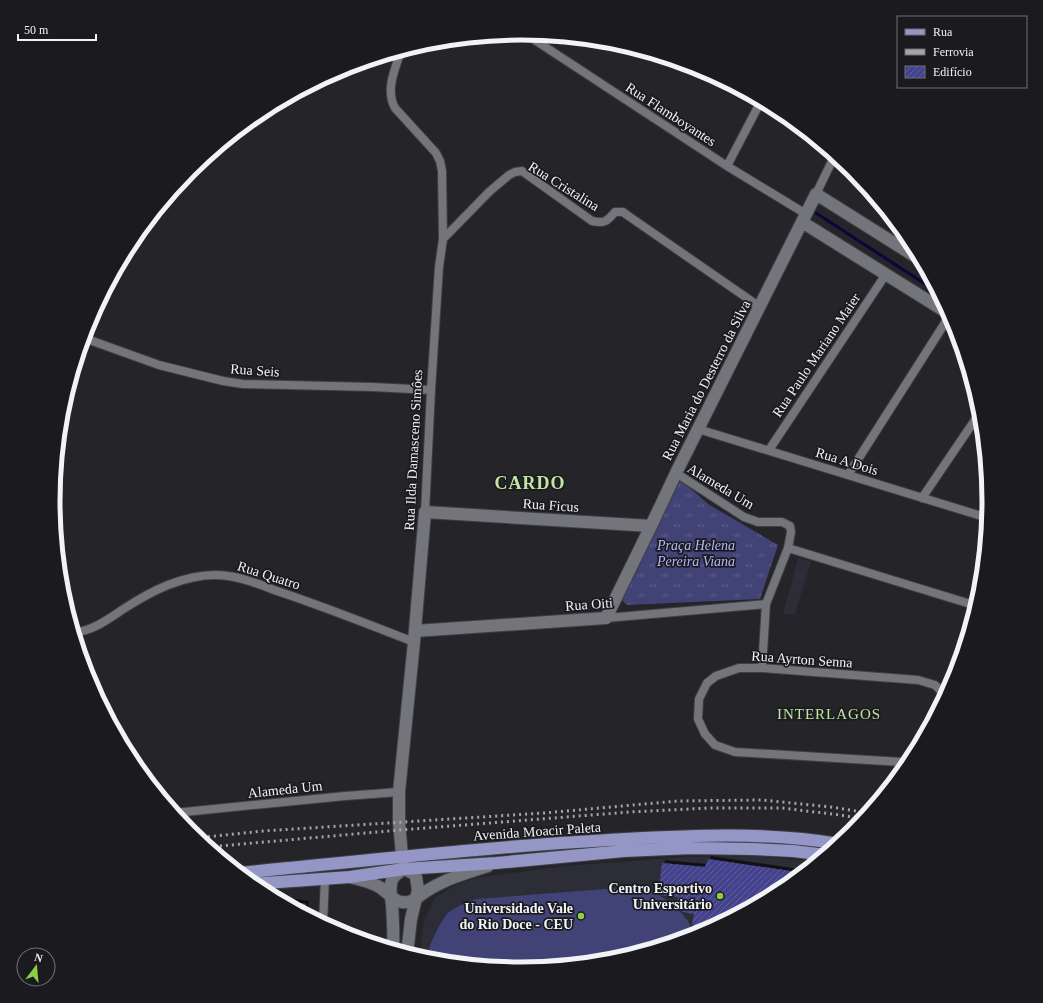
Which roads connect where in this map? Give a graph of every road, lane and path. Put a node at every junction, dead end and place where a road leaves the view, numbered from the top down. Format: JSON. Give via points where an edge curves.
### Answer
{"nodes":[{"id":1,"x":535,"y":40,"type":"edge"},
{"id":2,"x":399,"y":57,"type":"edge"},
{"id":3,"x":758,"y":106,"type":"edge"},
{"id":4,"x":832,"y":161,"type":"edge"},
{"id":5,"x":727,"y":166,"type":"junction"},
{"id":6,"x":816,"y":194,"type":"junction"},
{"id":7,"x":804,"y":218,"type":"junction"},
{"id":8,"x":443,"y":239,"type":"junction"},
{"id":9,"x":902,"y":241,"type":"edge"},
{"id":10,"x":886,"y":274,"type":"junction"},
{"id":11,"x":760,"y":307,"type":"junction"},
{"id":12,"x":941,"y":309,"type":"edge"},
{"id":13,"x":946,"y":321,"type":"edge"},
{"id":14,"x":89,"y":340,"type":"edge"},
{"id":15,"x":431,"y":390,"type":"junction"},
{"id":16,"x":975,"y":419,"type":"edge"},
{"id":17,"x":698,"y":429,"type":"junction"},
{"id":18,"x":769,"y":450,"type":"junction"},
{"id":19,"x":676,"y":473,"type":"junction"},
{"id":20,"x":848,"y":475,"type":"junction"},
{"id":21,"x":922,"y":498,"type":"junction"},
{"id":22,"x":425,"y":512,"type":"junction"},
{"id":23,"x":983,"y":516,"type":"edge"},
{"id":24,"x":651,"y":526,"type":"junction"},
{"id":25,"x":788,"y":548,"type":"junction"},
{"id":26,"x":766,"y":604,"type":"junction"},
{"id":27,"x":971,"y":604,"type":"edge"},
{"id":28,"x":606,"y":618,"type":"junction"},
{"id":29,"x":79,"y":632,"type":"edge"},
{"id":30,"x":414,"y":636,"type":"junction"},
{"id":31,"x":762,"y":668,"type":"junction"},
{"id":32,"x":942,"y":692,"type":"edge"},
{"id":33,"x":902,"y":762,"type":"edge"},
{"id":34,"x":399,"y":792,"type":"junction"},
{"id":35,"x":181,"y":812,"type":"edge"},
{"id":36,"x":831,"y":843,"type":"edge"},
{"id":37,"x":819,"y":854,"type":"edge"},
{"id":38,"x":403,"y":863,"type":"junction"},
{"id":39,"x":496,"y":863,"type":"junction"},
{"id":40,"x":247,"y":872,"type":"edge"},
{"id":41,"x":350,"y":877,"type":"junction"},
{"id":42,"x":325,"y":878,"type":"junction"},
{"id":43,"x":262,"y":883,"type":"edge"},
{"id":44,"x":391,"y":896,"type":"junction"},
{"id":45,"x":416,"y":898,"type":"junction"},
{"id":46,"x":323,"y":918,"type":"edge"},
{"id":47,"x":393,"y":944,"type":"edge"},
{"id":48,"x":408,"y":948,"type":"edge"}],
"edges":[{"from":1,"to":5,"type":"street","name":"Rua Flamboyantes"},
{"from":2,"to":8,"type":"street","name":"Rua Ilda Damasceno Simôes","via":[[392,78],[391,101],[440,161]]},
{"from":3,"to":5,"type":"street"},
{"from":4,"to":6,"type":"street","name":"Rua Maria do Desterro da Silva"},
{"from":5,"to":7,"type":"street","name":"Rua Flamboyantes"},
{"from":6,"to":7,"type":"street","name":"Rua Maria do Desterro da Silva"},
{"from":6,"to":9,"type":"street"},
{"from":7,"to":10,"type":"street"},
{"from":7,"to":11,"type":"street","name":"Rua Maria do Desterro da Silva"},
{"from":8,"to":11,"type":"street","name":"Rua Cristalina","via":[[490,191],[509,175],[522,172],[592,220],[605,222],[615,212],[623,212]]},
{"from":8,"to":15,"type":"street","name":"Rua Ilda Damasceno Simôes"},
{"from":10,"to":12,"type":"street"},
{"from":10,"to":18,"type":"street","name":"Rua Paulo Mariano Maier"},
{"from":11,"to":17,"type":"street","name":"Rua Maria do Desterro da Silva"},
{"from":13,"to":20,"type":"street"},
{"from":14,"to":15,"type":"street","name":"Rua Seis","via":[[159,365],[223,381]]},
{"from":15,"to":22,"type":"street","name":"Rua Ilda Damasceno Simôes"},
{"from":16,"to":21,"type":"street"},
{"from":17,"to":18,"type":"street","name":"Rua A Dois"},
{"from":17,"to":19,"type":"street","name":"Rua Maria do Desterro da Silva"},
{"from":18,"to":20,"type":"street","name":"Rua A Dois"},
{"from":19,"to":24,"type":"street","name":"Rua Maria do Desterro da Silva"},
{"from":19,"to":25,"type":"street","name":"Alameda Um","via":[[744,517],[758,522],[782,522],[790,526]]},
{"from":20,"to":21,"type":"street","name":"Rua A Dois"},
{"from":21,"to":23,"type":"street","name":"Rua A Dois"},
{"from":22,"to":24,"type":"street","name":"Rua Ficus"},
{"from":22,"to":30,"type":"street","name":"Rua Ilda Damasceno Simôes"},
{"from":24,"to":28,"type":"street","name":"Rua Maria do Desterro da Silva"},
{"from":25,"to":26,"type":"street","name":"Alameda Um"},
{"from":25,"to":27,"type":"street"},
{"from":26,"to":28,"type":"street","name":"Rua Oiti"},
{"from":26,"to":31,"type":"street","name":"Alameda Um"},
{"from":28,"to":30,"type":"street","name":"Rua Oiti"},
{"from":29,"to":30,"type":"street","name":"Rua Quatro","via":[[170,585],[190,578],[227,576],[240,578]]},
{"from":30,"to":34,"type":"street","name":"Rua Ilda Damasceno Simôes"},
{"from":31,"to":32,"type":"street","name":"Rua Ayrton Senna","via":[[918,680],[935,685]]},
{"from":31,"to":33,"type":"street","name":"Rua Ayrton Senna","via":[[739,668],[716,676],[707,683],[699,699],[698,719],[705,734],[715,745],[735,752]]},
{"from":34,"to":35,"type":"street","name":"Alameda Um"},
{"from":34,"to":38,"type":"street","name":"Rua Ilda Damasceno Simôes"},
{"from":36,"to":38,"type":"main road","name":"Avenida Moacir Paleta","via":[[771,837],[695,836],[577,842]]},
{"from":37,"to":39,"type":"main road","name":"Avenida Moacir Paleta","via":[[761,849],[691,848],[624,851]]},
{"from":38,"to":39,"type":"main road","name":"Avenida Moacir Paleta"},
{"from":38,"to":40,"type":"main road","name":"Avenida Moacir Paleta"},
{"from":38,"to":41,"type":"main road","name":"Avenida Moacir Paleta"},
{"from":38,"to":44,"type":"street","via":[[392,880]]},
{"from":38,"to":45,"type":"street","via":[[416,877]]},
{"from":39,"to":45,"type":"street","via":[[456,876]]},
{"from":41,"to":42,"type":"main road","name":"Avenida Moacir Paleta"},
{"from":41,"to":44,"type":"street","via":[[373,884]]},
{"from":42,"to":43,"type":"main road","name":"Avenida Moacir Paleta"},
{"from":42,"to":46,"type":"street"},
{"from":44,"to":45,"type":"street","via":[[406,903]]},
{"from":44,"to":47,"type":"street"},
{"from":45,"to":48,"type":"street"}]}
